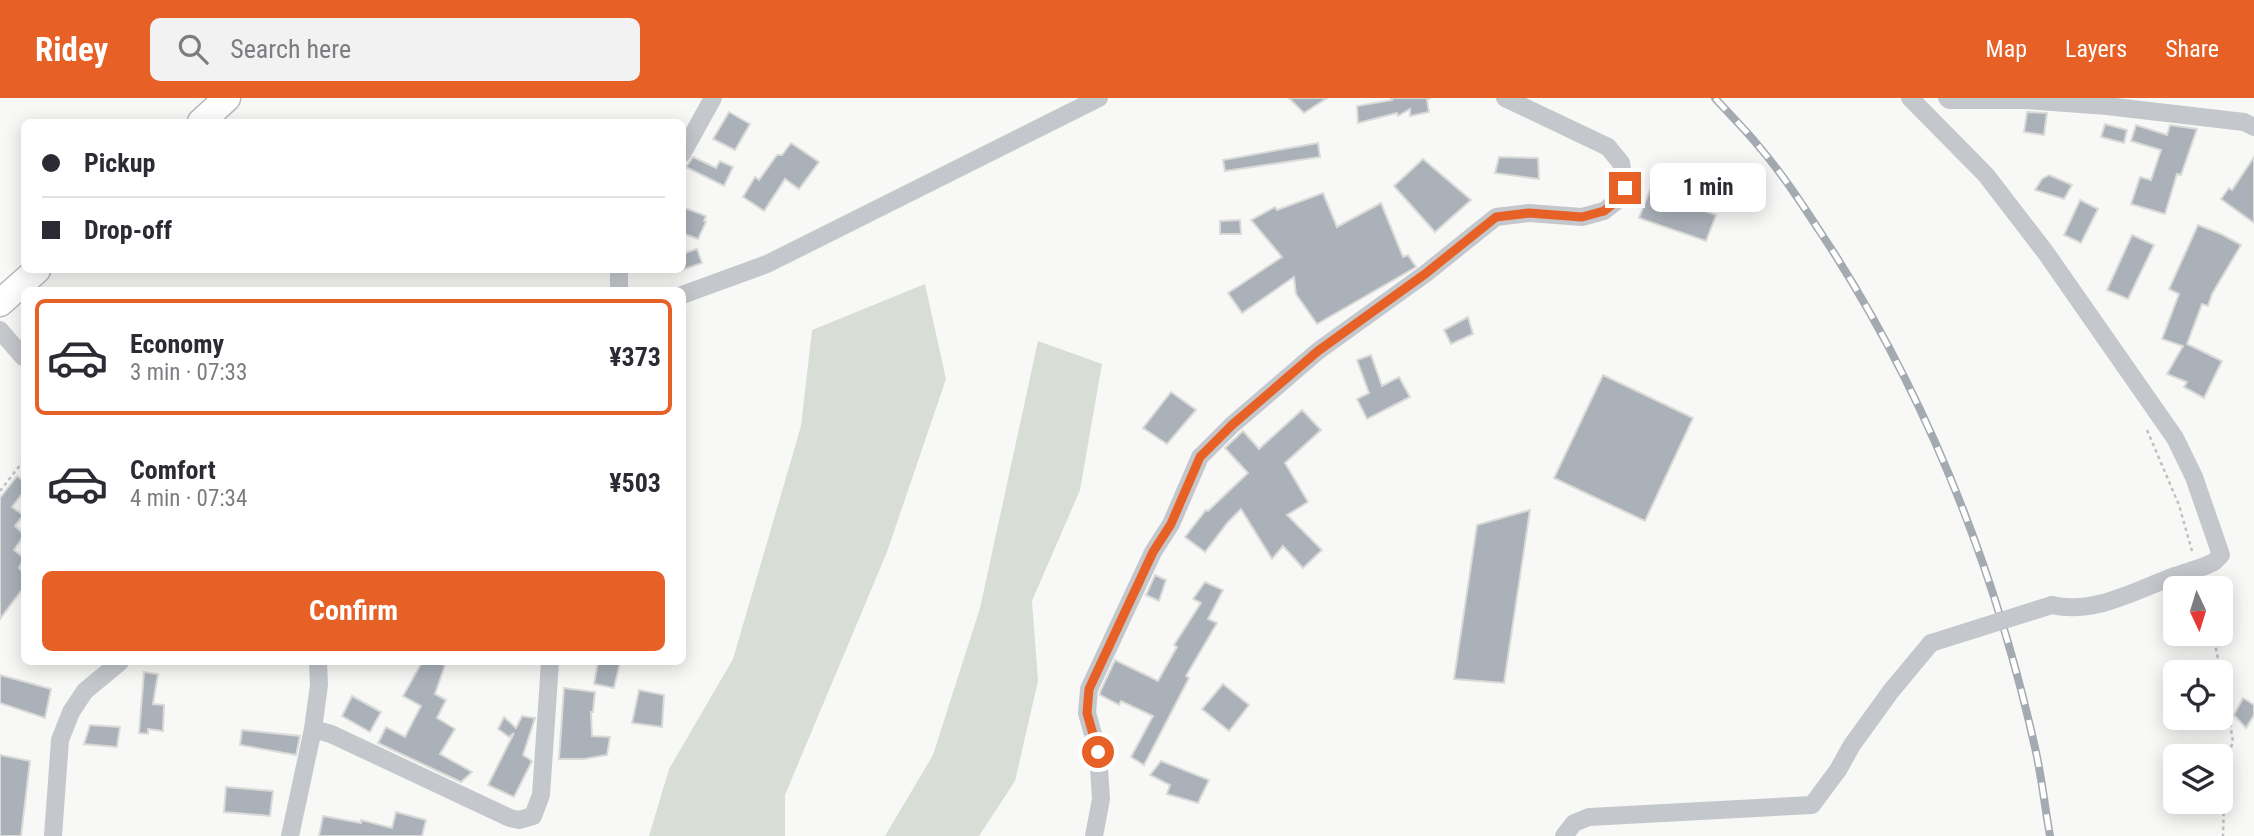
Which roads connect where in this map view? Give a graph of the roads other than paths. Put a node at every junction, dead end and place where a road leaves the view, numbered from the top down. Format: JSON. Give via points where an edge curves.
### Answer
{"nodes":[{"id":1,"x":227,"y":98,"type":"edge"},
{"id":2,"x":713,"y":98,"type":"edge"},
{"id":3,"x":1099,"y":98,"type":"edge"},
{"id":4,"x":1505,"y":98,"type":"edge"},
{"id":5,"x":1910,"y":98,"type":"edge"},
{"id":6,"x":1947,"y":98,"type":"edge"},
{"id":7,"x":204,"y":119,"type":"edge"},
{"id":8,"x":2254,"y":127,"type":"edge"},
{"id":9,"x":686,"y":147,"type":"edge"},
{"id":10,"x":34,"y":273,"type":"edge"},
{"id":11,"x":686,"y":294,"type":"edge"},
{"id":12,"x":0,"y":303,"type":"edge"},
{"id":13,"x":0,"y":330,"type":"edge"},
{"id":14,"x":21,"y":354,"type":"edge"},
{"id":15,"x":116,"y":665,"type":"edge"},
{"id":16,"x":318,"y":665,"type":"edge"},
{"id":17,"x":550,"y":665,"type":"edge"},
{"id":18,"x":313,"y":729,"type":"junction"},
{"id":19,"x":519,"y":828,"type":"edge"},
{"id":20,"x":53,"y":836,"type":"edge"},
{"id":21,"x":290,"y":836,"type":"edge"},
{"id":22,"x":1094,"y":836,"type":"edge"},
{"id":23,"x":1564,"y":836,"type":"edge"}],
"edges":[{"from":1,"to":7,"type":"highway"},
{"from":2,"to":9,"type":"street"},
{"from":3,"to":11,"type":"street","via":[[767,264]]},
{"from":4,"to":22,"type":"street","via":[[1608,147],[1621,163],[1625,188],[1604,211],[1582,217],[1529,213],[1496,217],[1318,351],[1200,457],[1089,689],[1087,713],[1098,752],[1101,799]]},
{"from":5,"to":23,"type":"street","bridge":true,"via":[[1986,175],[2175,438],[2221,555],[2214,562],[2199,559],[2175,576],[2091,607],[2052,605],[1931,643],[1891,691],[1812,805],[1589,817],[1574,823]]},
{"from":6,"to":8,"type":"street","via":[[2107,106],[2244,122]]},
{"from":10,"to":12,"type":"highway"},
{"from":13,"to":14,"type":"street"},
{"from":15,"to":20,"type":"street","via":[[85,691],[60,740]]},
{"from":16,"to":18,"type":"street"},
{"from":17,"to":19,"type":"street","via":[[541,795],[533,816]]},
{"from":18,"to":19,"type":"street","via":[[510,818]]},
{"from":18,"to":21,"type":"street"}]}
